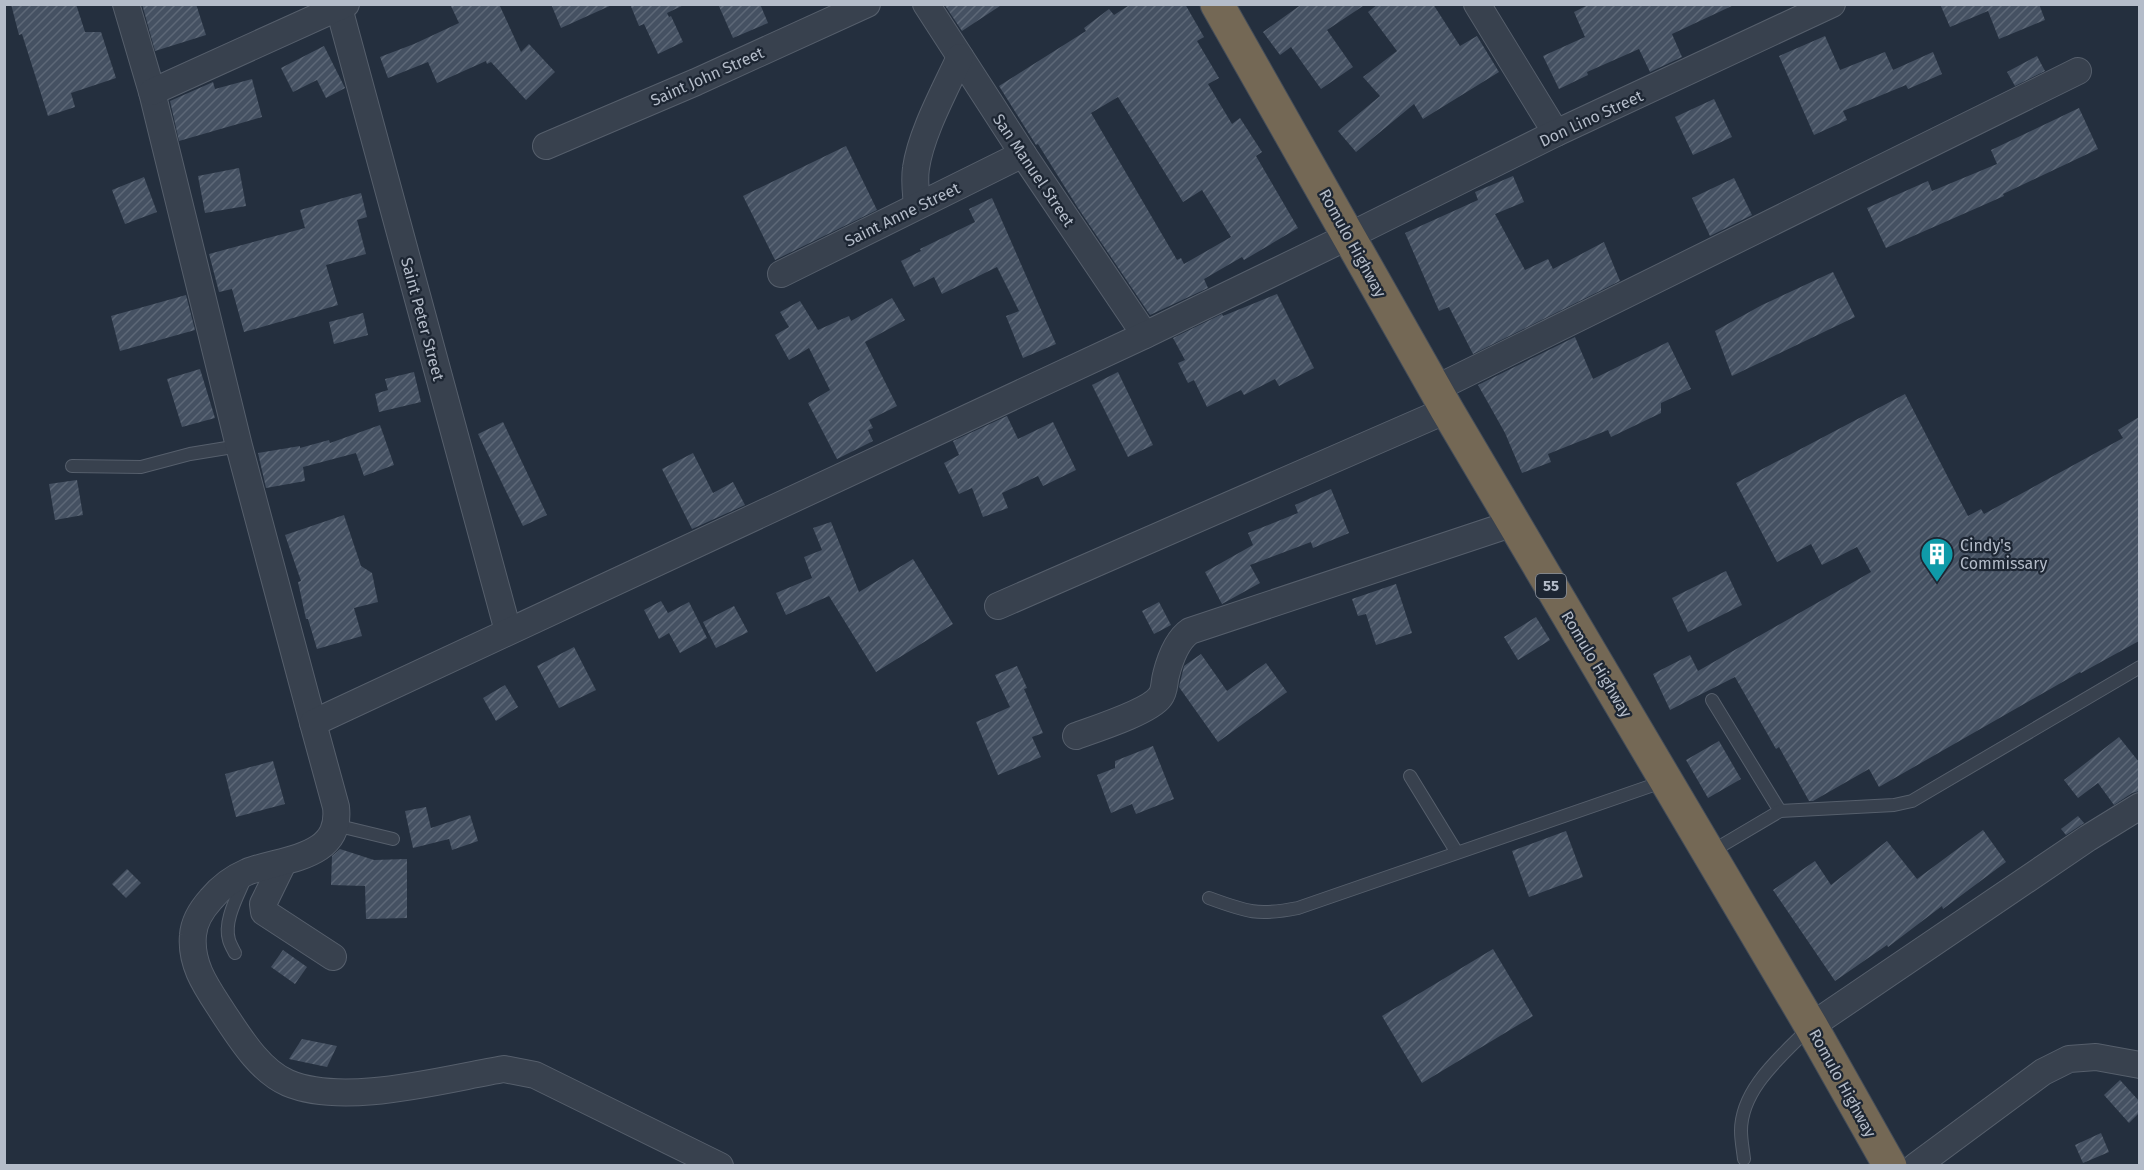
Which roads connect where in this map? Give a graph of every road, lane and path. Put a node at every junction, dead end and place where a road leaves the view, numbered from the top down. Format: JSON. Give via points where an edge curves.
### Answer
{"nodes":[{"id":1,"x":126,"y":4,"type":"edge"},
{"id":2,"x":867,"y":4,"type":"edge"},
{"id":3,"x":926,"y":4,"type":"edge"},
{"id":4,"x":1217,"y":4,"type":"edge"},
{"id":5,"x":1478,"y":4,"type":"edge"},
{"id":6,"x":1832,"y":4,"type":"edge"},
{"id":7,"x":343,"y":6,"type":"edge"},
{"id":8,"x":960,"y":57,"type":"junction"},
{"id":9,"x":2078,"y":71,"type":"dead end"},
{"id":10,"x":152,"y":92,"type":"junction"},
{"id":11,"x":1556,"y":133,"type":"junction"},
{"id":12,"x":546,"y":146,"type":"dead end"},
{"id":13,"x":1023,"y":154,"type":"junction"},
{"id":14,"x":917,"y":206,"type":"junction"},
{"id":15,"x":1350,"y":236,"type":"junction"},
{"id":16,"x":781,"y":274,"type":"dead end"},
{"id":17,"x":1144,"y":335,"type":"junction"},
{"id":18,"x":1441,"y":400,"type":"junction"},
{"id":19,"x":239,"y":446,"type":"junction"},
{"id":20,"x":72,"y":466,"type":"dead end"},
{"id":21,"x":1514,"y":523,"type":"junction"},
{"id":22,"x":998,"y":606,"type":"dead end"},
{"id":23,"x":508,"y":631,"type":"junction"},
{"id":24,"x":2139,"y":667,"type":"edge"},
{"id":25,"x":1712,"y":700,"type":"dead end"},
{"id":26,"x":313,"y":723,"type":"junction"},
{"id":27,"x":1076,"y":736,"type":"dead end"},
{"id":28,"x":1410,"y":776,"type":"dead end"},
{"id":29,"x":1666,"y":780,"type":"junction"},
{"id":30,"x":2139,"y":806,"type":"edge"},
{"id":31,"x":1779,"y":811,"type":"junction"},
{"id":32,"x":335,"y":825,"type":"junction"},
{"id":33,"x":393,"y":838,"type":"dead end"},
{"id":34,"x":1456,"y":851,"type":"junction"},
{"id":35,"x":1708,"y":853,"type":"junction"},
{"id":36,"x":283,"y":862,"type":"junction"},
{"id":37,"x":247,"y":872,"type":"junction"},
{"id":38,"x":1209,"y":898,"type":"dead end"},
{"id":39,"x":236,"y":952,"type":"dead end"},
{"id":40,"x":333,"y":957,"type":"dead end"},
{"id":41,"x":1811,"y":1026,"type":"junction"},
{"id":42,"x":2139,"y":1065,"type":"edge"},
{"id":43,"x":1744,"y":1159,"type":"dead end"},
{"id":44,"x":720,"y":1166,"type":"edge"},
{"id":45,"x":1890,"y":1166,"type":"edge"},
{"id":46,"x":1916,"y":1166,"type":"edge"}],
"edges":[{"from":1,"to":10,"type":"street"},
{"from":2,"to":12,"type":"street","name":"Saint John Street"},
{"from":3,"to":8,"type":"street","name":"San Manuel Street"},
{"from":4,"to":15,"type":"highway","name":"Romulo Highway","number":"55"},
{"from":5,"to":11,"type":"street"},
{"from":6,"to":11,"type":"street","name":"Don Lino Street"},
{"from":7,"to":10,"type":"street"},
{"from":7,"to":23,"type":"street","name":"Saint Peter Street"},
{"from":8,"to":13,"type":"street","name":"San Manuel Street"},
{"from":8,"to":14,"type":"street","via":[[920,150],[916,168]]},
{"from":9,"to":18,"type":"street"},
{"from":10,"to":19,"type":"street"},
{"from":11,"to":15,"type":"street","name":"Don Lino Street"},
{"from":13,"to":14,"type":"street","name":"Saint Anne Street"},
{"from":13,"to":17,"type":"street","name":"San Manuel Street"},
{"from":14,"to":16,"type":"street","name":"Saint Anne Street"},
{"from":15,"to":17,"type":"street","name":"Don Lino Street"},
{"from":15,"to":18,"type":"highway","name":"Romulo Highway","number":"55"},
{"from":17,"to":23,"type":"street","name":"Don Lino Street"},
{"from":18,"to":21,"type":"highway","name":"Romulo Highway","number":"55"},
{"from":18,"to":22,"type":"street"},
{"from":19,"to":20,"type":"lane","via":[[141,467]]},
{"from":19,"to":26,"type":"street"},
{"from":21,"to":27,"type":"street","via":[[1190,631],[1177,645],[1163,692],[1155,702]]},
{"from":21,"to":29,"type":"highway","name":"Romulo Highway","number":"55"},
{"from":23,"to":26,"type":"street","name":"Don Lino Street"},
{"from":24,"to":31,"type":"lane","via":[[1912,801]]},
{"from":25,"to":31,"type":"lane"},
{"from":26,"to":32,"type":"street","via":[[336,807]]},
{"from":28,"to":34,"type":"lane"},
{"from":29,"to":34,"type":"lane"},
{"from":29,"to":35,"type":"highway","name":"Romulo Highway","number":"55"},
{"from":30,"to":41,"type":"street"},
{"from":31,"to":35,"type":"lane"},
{"from":32,"to":33,"type":"lane"},
{"from":32,"to":36,"type":"street","via":[[322,846]]},
{"from":34,"to":38,"type":"lane","via":[[1298,908],[1271,913],[1244,911]]},
{"from":35,"to":41,"type":"highway","name":"Romulo Highway","number":"55"},
{"from":36,"to":37,"type":"street"},
{"from":36,"to":40,"type":"street","via":[[263,904],[264,912]]},
{"from":37,"to":39,"type":"lane","via":[[228,928],[228,939]]},
{"from":37,"to":44,"type":"street","via":[[224,886],[205,905],[193,933],[196,965],[203,982],[247,1046],[263,1065],[287,1083],[331,1093],[360,1093],[504,1069],[518,1070]]},
{"from":41,"to":43,"type":"lane","via":[[1780,1057],[1745,1103],[1741,1131]]},
{"from":41,"to":45,"type":"highway","name":"Romulo Highway","number":"55"},
{"from":42,"to":46,"type":"street","via":[[2096,1058],[2069,1059],[2043,1072]]}]}
